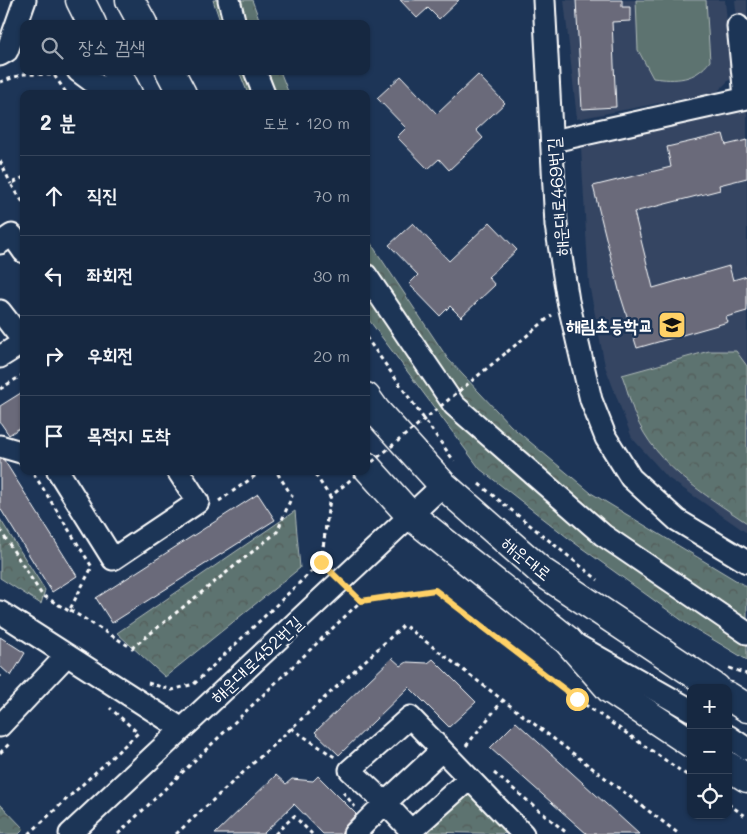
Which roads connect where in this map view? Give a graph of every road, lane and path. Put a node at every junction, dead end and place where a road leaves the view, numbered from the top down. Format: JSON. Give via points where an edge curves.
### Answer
{"nodes":[{"id":1,"x":25,"y":0,"type":"edge"},
{"id":2,"x":80,"y":0,"type":"edge"},
{"id":3,"x":130,"y":0,"type":"edge"},
{"id":4,"x":229,"y":0,"type":"edge"},
{"id":5,"x":544,"y":0,"type":"edge"},
{"id":6,"x":90,"y":20,"type":"edge"},
{"id":7,"x":141,"y":20,"type":"edge"},
{"id":8,"x":234,"y":20,"type":"edge"},
{"id":9,"x":738,"y":26,"type":"dead end"},
{"id":10,"x":10,"y":53,"type":"edge"},
{"id":11,"x":21,"y":75,"type":"edge"},
{"id":12,"x":54,"y":75,"type":"edge"},
{"id":13,"x":83,"y":75,"type":"edge"},
{"id":14,"x":118,"y":75,"type":"edge"},
{"id":15,"x":172,"y":75,"type":"edge"},
{"id":16,"x":257,"y":75,"type":"edge"},
{"id":17,"x":0,"y":82,"type":"edge"},
{"id":18,"x":64,"y":90,"type":"edge"},
{"id":19,"x":104,"y":90,"type":"edge"},
{"id":20,"x":126,"y":90,"type":"edge"},
{"id":21,"x":180,"y":90,"type":"edge"},
{"id":22,"x":262,"y":90,"type":"edge"},
{"id":23,"x":746,"y":98,"type":"edge"},
{"id":24,"x":553,"y":141,"type":"junction"},
{"id":25,"x":0,"y":161,"type":"edge"},
{"id":26,"x":20,"y":179,"type":"edge"},
{"id":27,"x":11,"y":184,"type":"junction"},
{"id":28,"x":20,"y":198,"type":"edge"},
{"id":29,"x":0,"y":243,"type":"edge"},
{"id":30,"x":20,"y":246,"type":"edge"},
{"id":31,"x":370,"y":281,"type":"edge"},
{"id":32,"x":568,"y":301,"type":"junction"},
{"id":33,"x":0,"y":311,"type":"edge"},
{"id":34,"x":20,"y":337,"type":"edge"},
{"id":35,"x":20,"y":344,"type":"edge"},
{"id":36,"x":370,"y":344,"type":"edge"},
{"id":37,"x":0,"y":357,"type":"edge"},
{"id":38,"x":20,"y":376,"type":"edge"},
{"id":39,"x":0,"y":389,"type":"edge"},
{"id":40,"x":370,"y":403,"type":"edge"},
{"id":41,"x":0,"y":446,"type":"edge"},
{"id":42,"x":20,"y":452,"type":"edge"},
{"id":43,"x":370,"y":464,"type":"edge"},
{"id":44,"x":370,"y":471,"type":"edge"},
{"id":45,"x":34,"y":475,"type":"edge"},
{"id":46,"x":60,"y":475,"type":"edge"},
{"id":47,"x":181,"y":475,"type":"edge"},
{"id":48,"x":256,"y":475,"type":"edge"},
{"id":49,"x":279,"y":475,"type":"edge"},
{"id":50,"x":316,"y":475,"type":"edge"},
{"id":51,"x":356,"y":475,"type":"edge"},
{"id":52,"x":451,"y":476,"type":"junction"},
{"id":53,"x":474,"y":480,"type":"dead end"},
{"id":54,"x":330,"y":497,"type":"junction"},
{"id":55,"x":218,"y":501,"type":"dead end"},
{"id":56,"x":410,"y":515,"type":"junction"},
{"id":57,"x":0,"y":530,"type":"edge"},
{"id":58,"x":321,"y":562,"type":"junction"},
{"id":59,"x":747,"y":562,"type":"edge"},
{"id":60,"x":604,"y":585,"type":"dead end"},
{"id":61,"x":361,"y":601,"type":"junction"},
{"id":62,"x":70,"y":610,"type":"junction"},
{"id":63,"x":0,"y":612,"type":"edge"},
{"id":64,"x":747,"y":633,"type":"edge"},
{"id":65,"x":567,"y":640,"type":"junction"},
{"id":66,"x":67,"y":655,"type":"junction"},
{"id":67,"x":747,"y":674,"type":"edge"},
{"id":68,"x":721,"y":677,"type":"edge"},
{"id":69,"x":147,"y":682,"type":"dead end"},
{"id":70,"x":502,"y":700,"type":"dead end"},
{"id":71,"x":103,"y":702,"type":"dead end"},
{"id":72,"x":687,"y":708,"type":"edge"},
{"id":73,"x":182,"y":729,"type":"junction"},
{"id":74,"x":7,"y":733,"type":"edge"},
{"id":75,"x":732,"y":739,"type":"edge"},
{"id":76,"x":687,"y":740,"type":"edge"},
{"id":77,"x":747,"y":748,"type":"edge"},
{"id":78,"x":464,"y":749,"type":"dead end"},
{"id":79,"x":442,"y":750,"type":"junction"},
{"id":80,"x":0,"y":753,"type":"edge"},
{"id":81,"x":732,"y":769,"type":"edge"},
{"id":82,"x":687,"y":775,"type":"edge"},
{"id":83,"x":469,"y":778,"type":"junction"},
{"id":84,"x":747,"y":778,"type":"edge"},
{"id":85,"x":340,"y":790,"type":"dead end"},
{"id":86,"x":384,"y":803,"type":"junction"},
{"id":87,"x":732,"y":807,"type":"edge"},
{"id":88,"x":359,"y":811,"type":"dead end"},
{"id":89,"x":747,"y":817,"type":"edge"},
{"id":90,"x":413,"y":832,"type":"edge"},
{"id":91,"x":29,"y":834,"type":"edge"},
{"id":92,"x":70,"y":834,"type":"edge"},
{"id":93,"x":118,"y":834,"type":"edge"},
{"id":94,"x":275,"y":834,"type":"edge"},
{"id":95,"x":312,"y":834,"type":"edge"},
{"id":96,"x":354,"y":834,"type":"edge"},
{"id":97,"x":523,"y":834,"type":"edge"}],
"edges":[{"from":1,"to":10,"type":"street"},
{"from":2,"to":6,"type":"main road"},
{"from":3,"to":7,"type":"main road"},
{"from":4,"to":8,"type":"street"},
{"from":5,"to":24,"type":"street","name":"해운대로469번길"},
{"from":9,"to":23,"type":"street"},
{"from":11,"to":17,"type":"path"},
{"from":12,"to":18,"type":"path"},
{"from":13,"to":19,"type":"street"},
{"from":14,"to":20,"type":"main road"},
{"from":15,"to":21,"type":"main road"},
{"from":16,"to":22,"type":"street"},
{"from":23,"to":24,"type":"street"},
{"from":24,"to":32,"type":"street","name":"해운대로469번길","via":[[556,225]]},
{"from":25,"to":27,"type":"path"},
{"from":26,"to":27,"type":"path"},
{"from":27,"to":28,"type":"path"},
{"from":29,"to":30,"type":"street","via":[[12,235]]},
{"from":31,"to":64,"type":"street","via":[[454,405],[603,535]]},
{"from":32,"to":43,"type":"path","bridge":true},
{"from":32,"to":59,"type":"street","name":"해운대로469번길","via":[[591,400],[606,438],[631,478],[678,520]]},
{"from":33,"to":34,"type":"street"},
{"from":35,"to":37,"type":"street"},
{"from":36,"to":52,"type":"path"},
{"from":38,"to":39,"type":"path"},
{"from":40,"to":52,"type":"main road","name":"해운대로","via":[[376,412]]},
{"from":41,"to":42,"type":"street"},
{"from":44,"to":56,"type":"main road"},
{"from":45,"to":62,"type":"path","via":[[92,567]]},
{"from":46,"to":47,"type":"street","via":[[113,559],[198,502]]},
{"from":48,"to":55,"type":"path"},
{"from":49,"to":62,"type":"path","via":[[292,496],[277,532],[132,648]]},
{"from":50,"to":54,"type":"path"},
{"from":51,"to":54,"type":"path","bridge":true},
{"from":52,"to":56,"type":"street","name":"해운대로452번길"},
{"from":52,"to":68,"type":"main road","name":"해운대로","via":[[542,572]]},
{"from":53,"to":60,"type":"path"},
{"from":54,"to":58,"type":"path"},
{"from":56,"to":65,"type":"main road"},
{"from":56,"to":73,"type":"street","name":"해운대로452번길"},
{"from":57,"to":62,"type":"path","via":[[42,595]]},
{"from":58,"to":61,"type":"path","bridge":true},
{"from":58,"to":69,"type":"path","via":[[194,684],[172,690]]},
{"from":61,"to":82,"type":"path","via":[[435,590],[577,699]]},
{"from":61,"to":93,"type":"path"},
{"from":63,"to":66,"type":"street"},
{"from":65,"to":72,"type":"street"},
{"from":65,"to":76,"type":"main road","via":[[610,689]]},
{"from":66,"to":73,"type":"street"},
{"from":66,"to":74,"type":"street"},
{"from":67,"to":68,"type":"path"},
{"from":70,"to":78,"type":"path"},
{"from":71,"to":91,"type":"path","via":[[138,733]]},
{"from":73,"to":92,"type":"street","name":"해운대로452번길"},
{"from":74,"to":80,"type":"path"},
{"from":75,"to":77,"type":"street"},
{"from":79,"to":83,"type":"street"},
{"from":79,"to":86,"type":"street"},
{"from":79,"to":86,"type":"street","via":[[410,717],[350,770]]},
{"from":81,"to":84,"type":"main road"},
{"from":83,"to":90,"type":"street"},
{"from":83,"to":97,"type":"street"},
{"from":85,"to":88,"type":"path"},
{"from":86,"to":90,"type":"street"},
{"from":86,"to":96,"type":"street"},
{"from":87,"to":89,"type":"path"},
{"from":94,"to":95,"type":"path","via":[[294,816]]}]}
